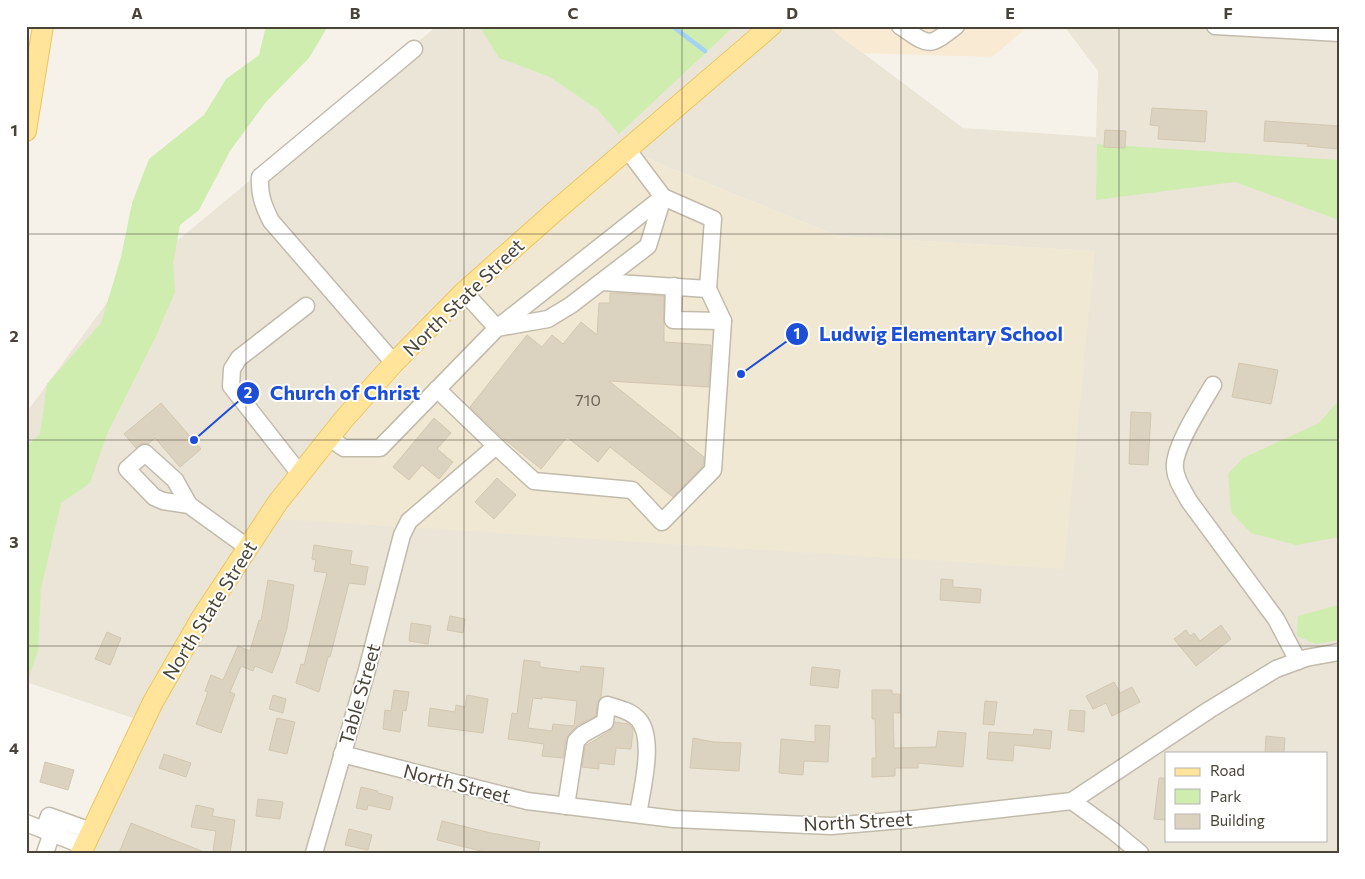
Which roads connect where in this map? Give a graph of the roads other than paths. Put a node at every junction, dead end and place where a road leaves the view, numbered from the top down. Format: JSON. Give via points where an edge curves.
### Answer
{"nodes":[{"id":1,"x":43,"y":26,"type":"edge"},
{"id":2,"x":771,"y":26,"type":"edge"},
{"id":3,"x":900,"y":26,"type":"edge"},
{"id":4,"x":956,"y":26,"type":"edge"},
{"id":5,"x":1215,"y":26,"type":"edge"},
{"id":6,"x":1339,"y":32,"type":"edge"},
{"id":7,"x":414,"y":49,"type":"dead end"},
{"id":8,"x":26,"y":131,"type":"edge"},
{"id":9,"x":627,"y":149,"type":"junction"},
{"id":10,"x":663,"y":197,"type":"junction"},
{"id":11,"x":602,"y":282,"type":"junction"},
{"id":12,"x":674,"y":286,"type":"junction"},
{"id":13,"x":708,"y":289,"type":"junction"},
{"id":14,"x":464,"y":292,"type":"junction"},
{"id":15,"x":306,"y":306,"type":"dead end"},
{"id":16,"x":723,"y":322,"type":"junction"},
{"id":17,"x":497,"y":328,"type":"junction"},
{"id":18,"x":394,"y":363,"type":"junction"},
{"id":19,"x":1212,"y":384,"type":"dead end"},
{"id":20,"x":437,"y":389,"type":"junction"},
{"id":21,"x":329,"y":438,"type":"junction"},
{"id":22,"x":496,"y":446,"type":"junction"},
{"id":23,"x":300,"y":474,"type":"junction"},
{"id":24,"x":189,"y":505,"type":"dead end"},
{"id":25,"x":247,"y":547,"type":"junction"},
{"id":26,"x":1339,"y":652,"type":"edge"},
{"id":27,"x":1298,"y":661,"type":"junction"},
{"id":28,"x":342,"y":754,"type":"junction"},
{"id":29,"x":1072,"y":801,"type":"junction"},
{"id":30,"x":566,"y":806,"type":"junction"},
{"id":31,"x":638,"y":814,"type":"junction"},
{"id":32,"x":26,"y":823,"type":"edge"},
{"id":33,"x":48,"y":831,"type":"junction"},
{"id":34,"x":85,"y":843,"type":"edge"},
{"id":35,"x":45,"y":853,"type":"edge"},
{"id":36,"x":314,"y":853,"type":"edge"},
{"id":37,"x":1140,"y":853,"type":"edge"}],
"edges":[{"from":1,"to":8,"type":"main road"},
{"from":2,"to":9,"type":"main road","name":"North State Street"},
{"from":3,"to":4,"type":"street","via":[[925,42],[938,41]]},
{"from":5,"to":6,"type":"street"},
{"from":7,"to":18,"type":"street","via":[[260,176],[259,188],[261,201],[271,221]]},
{"from":9,"to":10,"type":"street"},
{"from":9,"to":14,"type":"main road","name":"North State Street"},
{"from":10,"to":11,"type":"street","via":[[648,246]]},
{"from":10,"to":13,"type":"street","via":[[713,219]]},
{"from":10,"to":17,"type":"street"},
{"from":11,"to":12,"type":"street"},
{"from":11,"to":17,"type":"street","via":[[548,319]]},
{"from":12,"to":13,"type":"street"},
{"from":12,"to":16,"type":"street","via":[[673,320]]},
{"from":13,"to":16,"type":"street"},
{"from":14,"to":17,"type":"street"},
{"from":14,"to":18,"type":"main road","name":"North State Street"},
{"from":15,"to":23,"type":"street","via":[[239,358],[232,369],[231,386]]},
{"from":16,"to":22,"type":"street","via":[[713,470],[662,522],[632,490],[534,481]]},
{"from":17,"to":20,"type":"street"},
{"from":18,"to":21,"type":"main road","name":"North State Street"},
{"from":19,"to":27,"type":"street","via":[[1176,455],[1178,481],[1189,501],[1276,619]]},
{"from":20,"to":21,"type":"street","via":[[380,448],[344,448]]},
{"from":20,"to":22,"type":"street"},
{"from":21,"to":23,"type":"main road","name":"North State Street"},
{"from":22,"to":28,"type":"street","name":"Table Street","via":[[409,521],[402,535]]},
{"from":23,"to":25,"type":"main road","name":"North State Street"},
{"from":24,"to":25,"type":"street"},
{"from":25,"to":34,"type":"main road","name":"North State Street","via":[[152,702]]},
{"from":26,"to":27,"type":"street","name":"North Street"},
{"from":27,"to":29,"type":"street","name":"North Street","via":[[1276,669],[1209,710]]},
{"from":28,"to":30,"type":"street","name":"North Street","via":[[527,801]]},
{"from":28,"to":36,"type":"street","name":"Table Street"},
{"from":29,"to":31,"type":"street","name":"North Street","via":[[831,826],[674,819]]},
{"from":29,"to":37,"type":"street"},
{"from":30,"to":31,"type":"street","name":"North Street"},
{"from":30,"to":31,"type":"street","via":[[576,741],[605,722],[607,705],[625,710],[638,719],[647,735],[648,750]]},
{"from":32,"to":33,"type":"street"},
{"from":33,"to":34,"type":"street"},
{"from":33,"to":35,"type":"street"}]}
